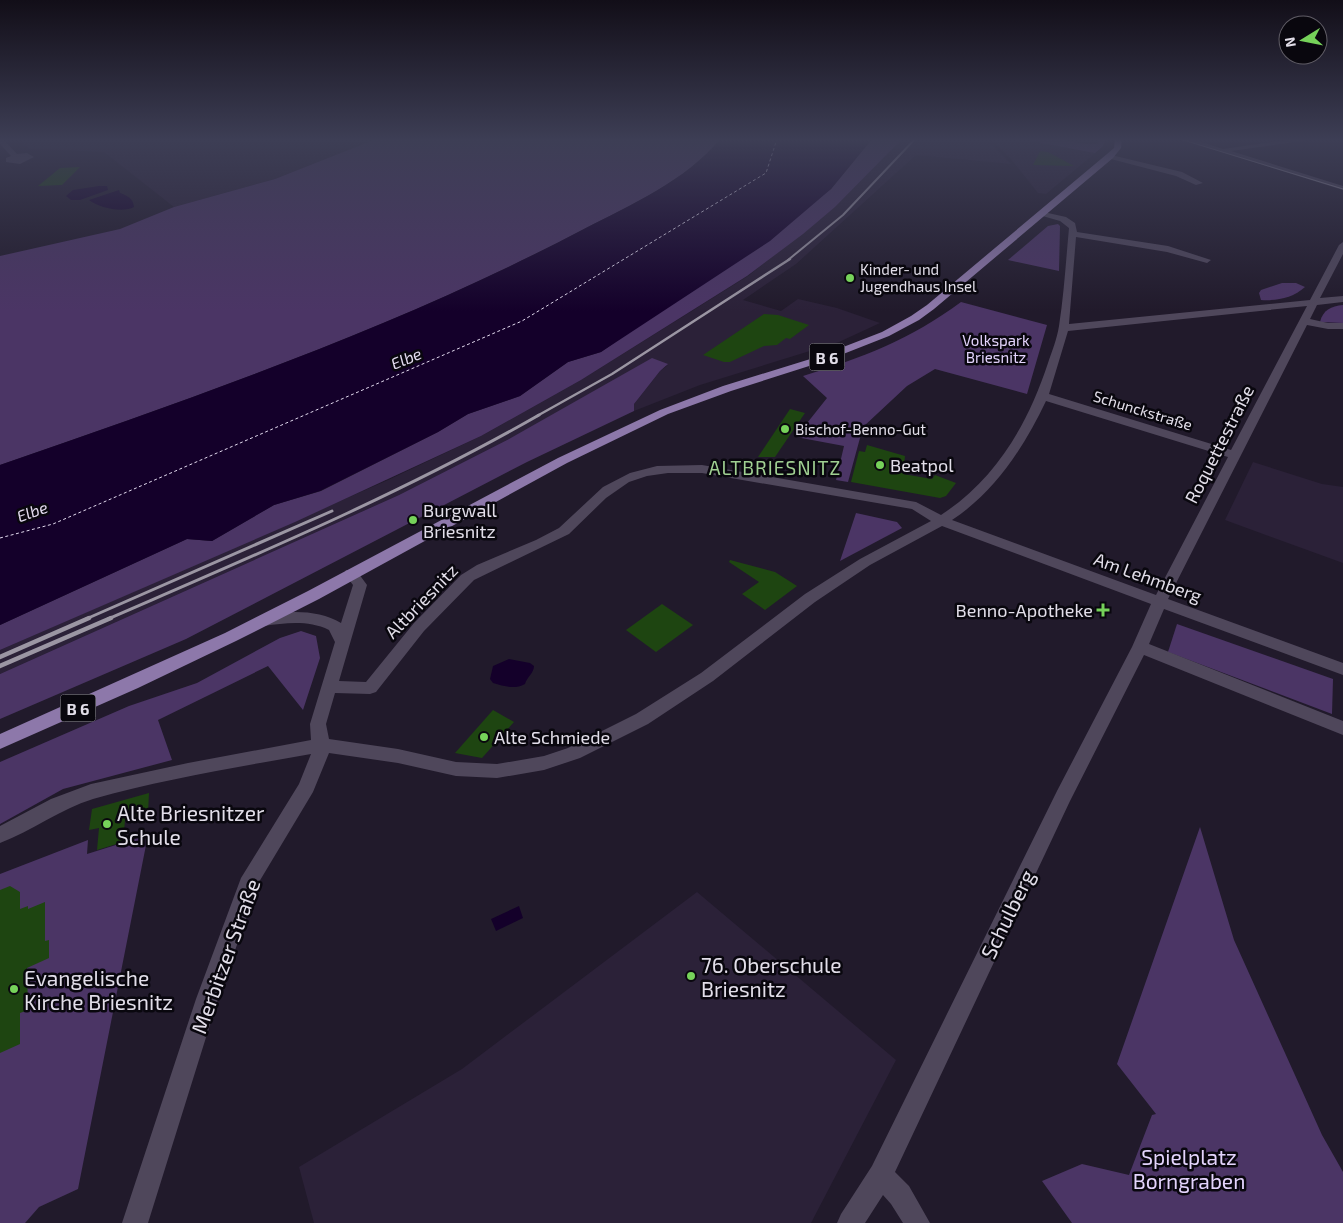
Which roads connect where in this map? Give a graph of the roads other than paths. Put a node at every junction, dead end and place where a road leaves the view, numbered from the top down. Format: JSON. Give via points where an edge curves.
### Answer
{"nodes":[{"id":1,"x":1062,"y":196,"type":"edge"},
{"id":2,"x":1042,"y":213,"type":"junction"},
{"id":3,"x":1072,"y":234,"type":"junction"},
{"id":4,"x":1343,"y":244,"type":"edge"},
{"id":5,"x":1207,"y":260,"type":"dead end"},
{"id":6,"x":1343,"y":299,"type":"edge"},
{"id":7,"x":1312,"y":302,"type":"junction"},
{"id":8,"x":1304,"y":321,"type":"junction"},
{"id":9,"x":1343,"y":326,"type":"edge"},
{"id":10,"x":1064,"y":328,"type":"junction"},
{"id":11,"x":1042,"y":396,"type":"junction"},
{"id":12,"x":1234,"y":455,"type":"junction"},
{"id":13,"x":940,"y":521,"type":"junction"},
{"id":14,"x":351,"y":573,"type":"junction"},
{"id":15,"x":1159,"y":603,"type":"junction"},
{"id":16,"x":264,"y":621,"type":"junction"},
{"id":17,"x":343,"y":642,"type":"junction"},
{"id":18,"x":1140,"y":647,"type":"junction"},
{"id":19,"x":1343,"y":669,"type":"edge"},
{"id":20,"x":328,"y":687,"type":"junction"},
{"id":21,"x":1343,"y":728,"type":"edge"},
{"id":22,"x":0,"y":742,"type":"edge"},
{"id":23,"x":323,"y":745,"type":"junction"},
{"id":24,"x":0,"y":835,"type":"edge"},
{"id":25,"x":881,"y":1175,"type":"junction"},
{"id":26,"x":135,"y":1223,"type":"edge"},
{"id":27,"x":850,"y":1223,"type":"edge"},
{"id":28,"x":917,"y":1223,"type":"edge"}],
"edges":[{"from":1,"to":2,"type":"main road","number":"B 6"},
{"from":2,"to":3,"type":"street","via":[[1069,222]]},
{"from":2,"to":14,"type":"main road","number":"B 6","via":[[917,317],[893,330],[832,356],[708,394],[666,411],[544,470]]},
{"from":3,"to":5,"type":"street","via":[[1168,249]]},
{"from":3,"to":10,"type":"street"},
{"from":4,"to":7,"type":"street","name":"Roquettestraße"},
{"from":6,"to":7,"type":"street"},
{"from":7,"to":8,"type":"street","name":"Roquettestraße"},
{"from":7,"to":10,"type":"street"},
{"from":8,"to":9,"type":"street"},
{"from":8,"to":12,"type":"street","name":"Roquettestraße"},
{"from":10,"to":11,"type":"street"},
{"from":11,"to":12,"type":"street","name":"Schunckstraße"},
{"from":11,"to":13,"type":"street","via":[[1028,427],[988,484],[967,504]]},
{"from":12,"to":15,"type":"street","name":"Roquettestraße"},
{"from":13,"to":15,"type":"street","name":"Am Lehmberg"},
{"from":13,"to":20,"type":"street","name":"Altbriesnitz","via":[[916,506],[720,472],[676,468],[645,473],[613,485],[563,531],[470,576],[442,601],[370,688]]},
{"from":13,"to":23,"type":"street","via":[[865,562],[810,598],[672,701],[574,753],[523,768],[476,771]]},
{"from":14,"to":16,"type":"main road","number":"B 6"},
{"from":14,"to":17,"type":"street","via":[[360,586]]},
{"from":15,"to":18,"type":"street","name":"Schulberg"},
{"from":15,"to":19,"type":"street","name":"Am Lehmberg"},
{"from":16,"to":17,"type":"street","via":[[289,617],[322,619],[336,626]]},
{"from":16,"to":22,"type":"main road","number":"B 6"},
{"from":17,"to":20,"type":"street"},
{"from":18,"to":21,"type":"street"},
{"from":18,"to":25,"type":"street","name":"Schulberg","via":[[1063,797]]},
{"from":20,"to":23,"type":"street","via":[[318,724]]},
{"from":23,"to":24,"type":"street","via":[[90,792]]},
{"from":23,"to":26,"type":"street","name":"Merbitzer Straße","via":[[307,787],[251,878],[208,998]]},
{"from":25,"to":27,"type":"street","name":"Schulberg"},
{"from":25,"to":28,"type":"street","via":[[900,1195]]}]}
